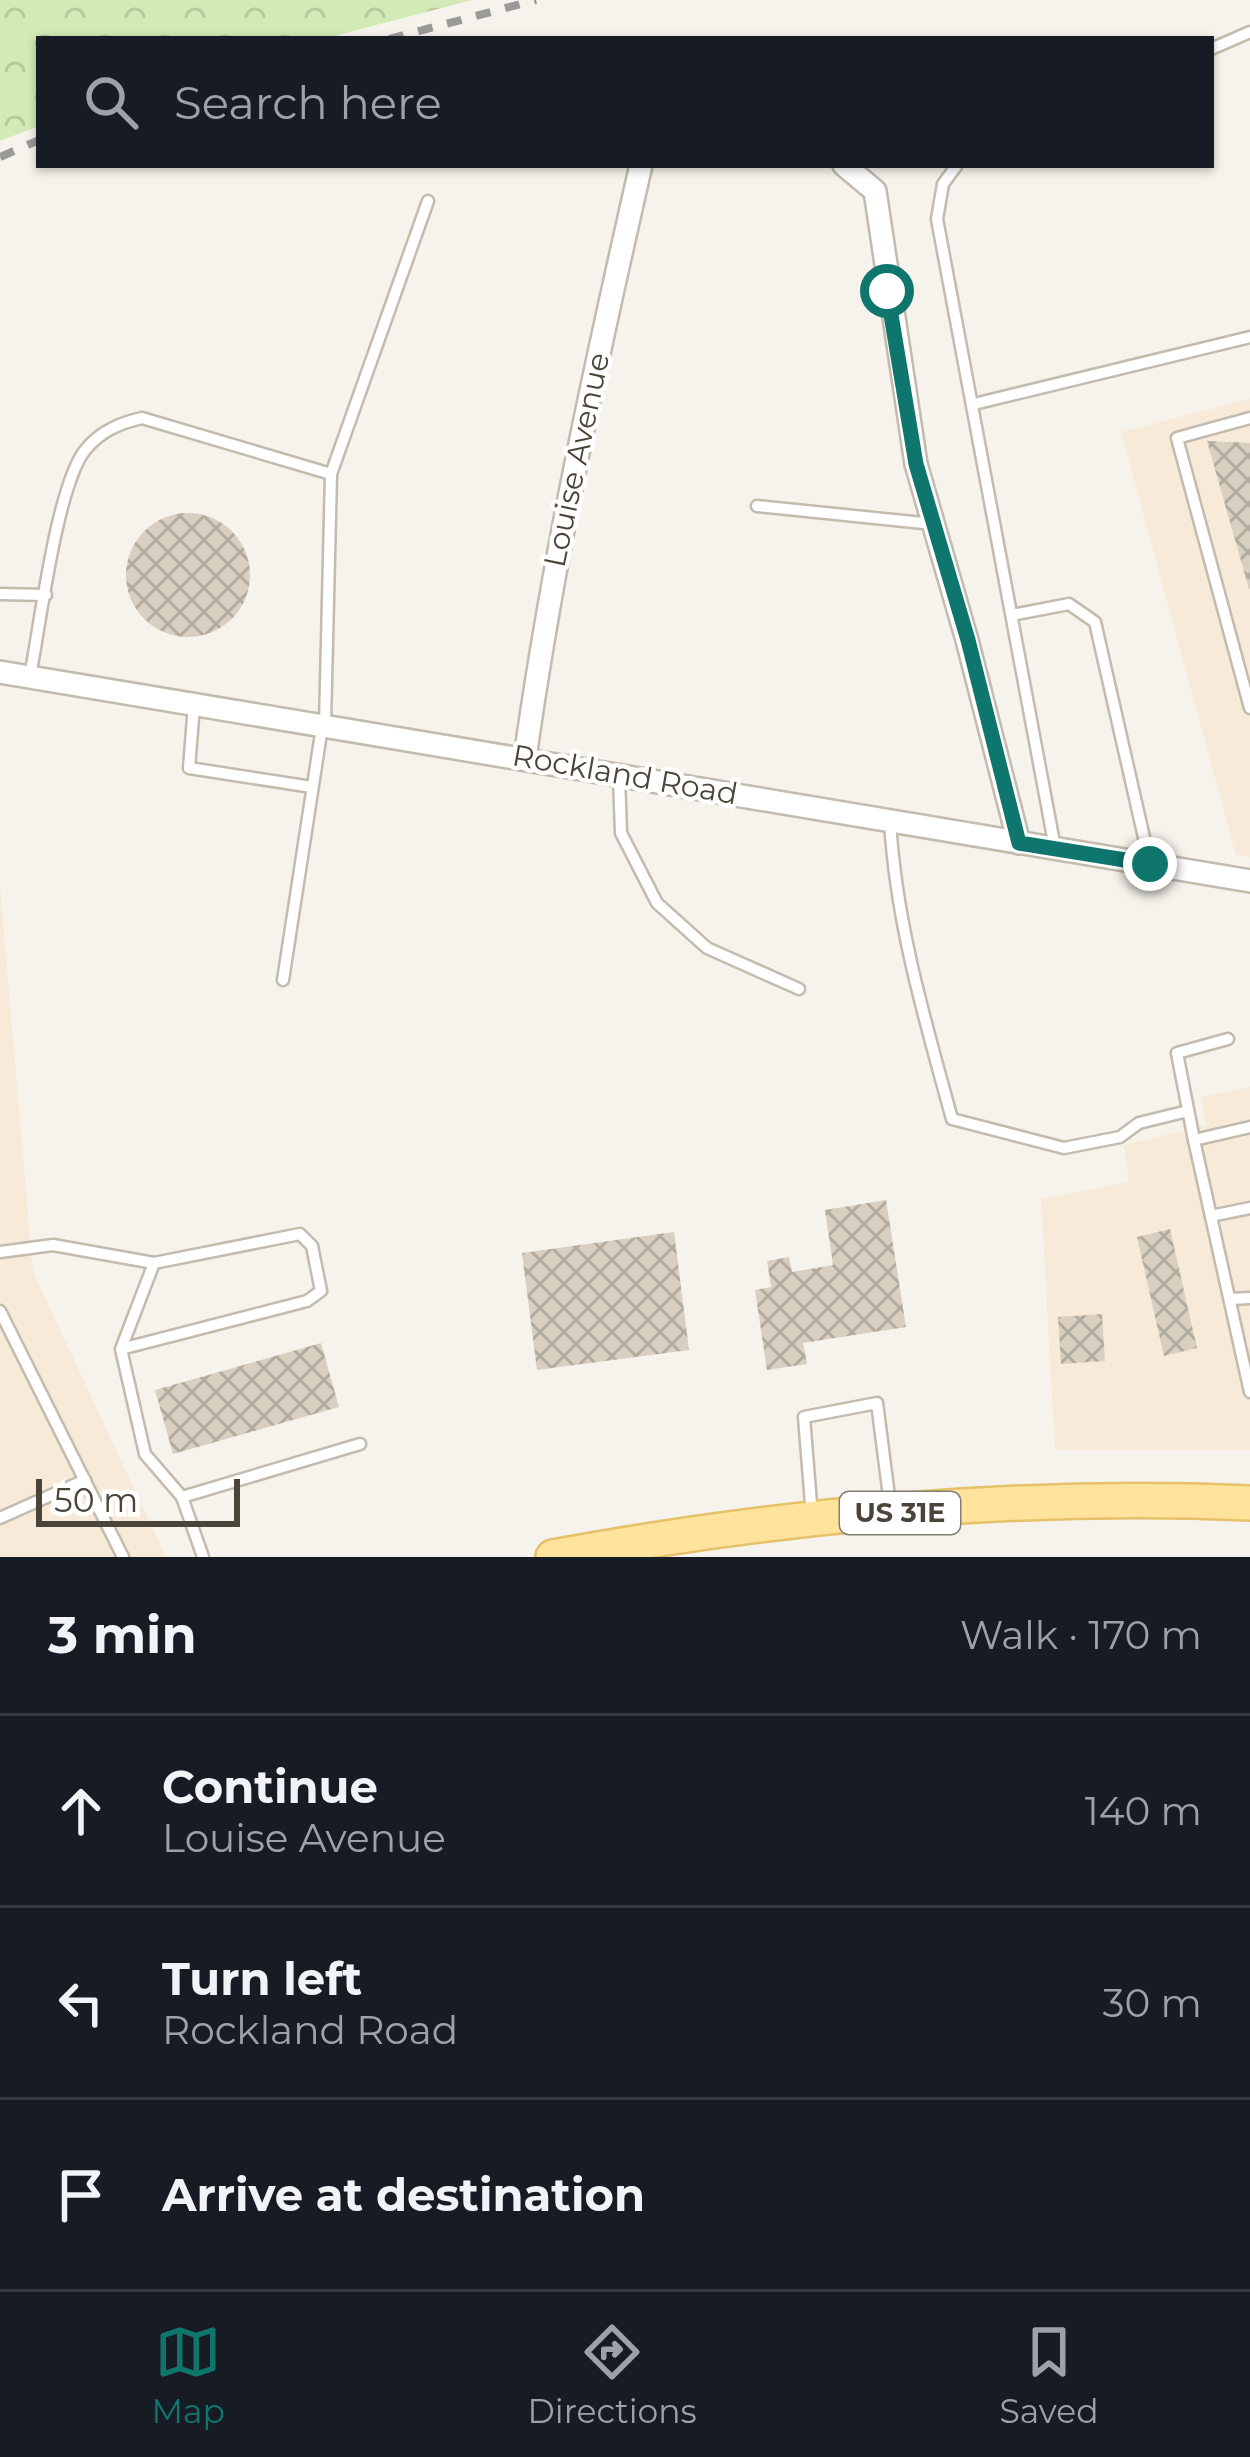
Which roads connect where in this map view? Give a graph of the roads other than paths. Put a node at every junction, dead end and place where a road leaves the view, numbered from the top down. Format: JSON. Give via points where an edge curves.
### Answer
{"nodes":[{"id":1,"x":1250,"y":32,"type":"edge"},
{"id":2,"x":1214,"y":48,"type":"edge"},
{"id":3,"x":640,"y":168,"type":"edge"},
{"id":4,"x":848,"y":168,"type":"edge"},
{"id":5,"x":955,"y":168,"type":"edge"},
{"id":6,"x":428,"y":201,"type":"dead end"},
{"id":7,"x":1250,"y":337,"type":"edge"},
{"id":8,"x":974,"y":404,"type":"junction"},
{"id":9,"x":1250,"y":418,"type":"edge"},
{"id":10,"x":331,"y":474,"type":"junction"},
{"id":11,"x":757,"y":506,"type":"dead end"},
{"id":12,"x":933,"y":524,"type":"junction"},
{"id":13,"x":0,"y":594,"type":"edge"},
{"id":14,"x":46,"y":595,"type":"junction"},
{"id":15,"x":1012,"y":615,"type":"junction"},
{"id":16,"x":0,"y":672,"type":"edge"},
{"id":17,"x":30,"y":676,"type":"junction"},
{"id":18,"x":195,"y":703,"type":"junction"},
{"id":19,"x":1250,"y":708,"type":"edge"},
{"id":20,"x":323,"y":724,"type":"junction"},
{"id":21,"x":525,"y":758,"type":"junction"},
{"id":22,"x":618,"y":774,"type":"junction"},
{"id":23,"x":312,"y":788,"type":"junction"},
{"id":24,"x":890,"y":821,"type":"junction"},
{"id":25,"x":1019,"y":843,"type":"junction"},
{"id":26,"x":1055,"y":848,"type":"junction"},
{"id":27,"x":1150,"y":864,"type":"junction"},
{"id":28,"x":1250,"y":881,"type":"edge"},
{"id":29,"x":284,"y":980,"type":"dead end"},
{"id":30,"x":799,"y":989,"type":"dead end"},
{"id":31,"x":1228,"y":1040,"type":"dead end"},
{"id":32,"x":1188,"y":1111,"type":"junction"},
{"id":33,"x":1250,"y":1127,"type":"edge"},
{"id":34,"x":1194,"y":1140,"type":"junction"},
{"id":35,"x":1250,"y":1208,"type":"edge"},
{"id":36,"x":1211,"y":1216,"type":"junction"},
{"id":37,"x":0,"y":1252,"type":"edge"},
{"id":38,"x":154,"y":1262,"type":"junction"},
{"id":39,"x":1250,"y":1298,"type":"edge"},
{"id":40,"x":1230,"y":1299,"type":"junction"},
{"id":41,"x":0,"y":1311,"type":"edge"},
{"id":42,"x":121,"y":1348,"type":"junction"},
{"id":43,"x":1248,"y":1371,"type":"edge"},
{"id":44,"x":1250,"y":1392,"type":"edge"},
{"id":45,"x":360,"y":1444,"type":"dead end"},
{"id":46,"x":85,"y":1480,"type":"junction"},
{"id":47,"x":182,"y":1497,"type":"junction"},
{"id":48,"x":1250,"y":1503,"type":"edge"},
{"id":49,"x":891,"y":1514,"type":"junction"},
{"id":50,"x":0,"y":1518,"type":"edge"},
{"id":51,"x":812,"y":1522,"type":"junction"},
{"id":52,"x":122,"y":1557,"type":"edge"},
{"id":53,"x":203,"y":1557,"type":"edge"},
{"id":54,"x":554,"y":1557,"type":"edge"}],
"edges":[{"from":1,"to":2,"type":"lane"},
{"from":3,"to":21,"type":"street","name":"Louise Avenue","via":[[546,608]]},
{"from":4,"to":12,"type":"street","via":[[875,191],[916,464]]},
{"from":5,"to":8,"type":"lane","via":[[937,219]]},
{"from":6,"to":10,"type":"lane"},
{"from":7,"to":8,"type":"lane"},
{"from":8,"to":15,"type":"lane"},
{"from":9,"to":19,"type":"lane","via":[[1177,438]]},
{"from":10,"to":14,"type":"lane","via":[[142,418],[115,424],[85,449],[66,488]]},
{"from":10,"to":20,"type":"lane"},
{"from":11,"to":12,"type":"lane"},
{"from":12,"to":25,"type":"street"},
{"from":13,"to":14,"type":"lane"},
{"from":14,"to":17,"type":"lane"},
{"from":15,"to":26,"type":"lane"},
{"from":15,"to":27,"type":"lane","via":[[1069,604],[1095,622]]},
{"from":16,"to":17,"type":"street","name":"Rockland Road"},
{"from":17,"to":18,"type":"street","name":"Rockland Road"},
{"from":18,"to":20,"type":"street","name":"Rockland Road"},
{"from":18,"to":23,"type":"lane","via":[[189,769]]},
{"from":20,"to":21,"type":"street","name":"Rockland Road"},
{"from":20,"to":23,"type":"lane"},
{"from":21,"to":22,"type":"street","name":"Rockland Road"},
{"from":22,"to":24,"type":"street","name":"Rockland Road"},
{"from":22,"to":30,"type":"lane","via":[[621,833],[657,903],[707,948]]},
{"from":23,"to":29,"type":"lane"},
{"from":24,"to":25,"type":"street","name":"Rockland Road"},
{"from":24,"to":32,"type":"lane","via":[[904,940],[952,1119],[1064,1148]]},
{"from":25,"to":26,"type":"street","name":"Rockland Road"},
{"from":26,"to":27,"type":"street","name":"Rockland Road"},
{"from":27,"to":28,"type":"street","name":"Rockland Road"},
{"from":31,"to":32,"type":"lane","via":[[1177,1053]]},
{"from":32,"to":34,"type":"lane"},
{"from":33,"to":34,"type":"lane"},
{"from":34,"to":36,"type":"lane"},
{"from":35,"to":36,"type":"lane"},
{"from":36,"to":40,"type":"lane"},
{"from":37,"to":38,"type":"lane","via":[[53,1245]]},
{"from":38,"to":42,"type":"lane"},
{"from":38,"to":42,"type":"lane","via":[[300,1234],[312,1246],[321,1291]]},
{"from":39,"to":40,"type":"lane"},
{"from":40,"to":43,"type":"lane"},
{"from":41,"to":46,"type":"lane"},
{"from":42,"to":47,"type":"lane","via":[[145,1454]]},
{"from":43,"to":44,"type":"lane"},
{"from":45,"to":47,"type":"lane"},
{"from":46,"to":50,"type":"lane"},
{"from":46,"to":52,"type":"lane"},
{"from":47,"to":53,"type":"lane"},
{"from":48,"to":49,"type":"main road","number":"US 31E","via":[[1069,1501]]},
{"from":49,"to":51,"type":"main road","number":"US 31E"},
{"from":49,"to":51,"type":"lane","via":[[877,1403],[804,1417]]},
{"from":51,"to":54,"type":"main road","number":"US 31E"}]}
